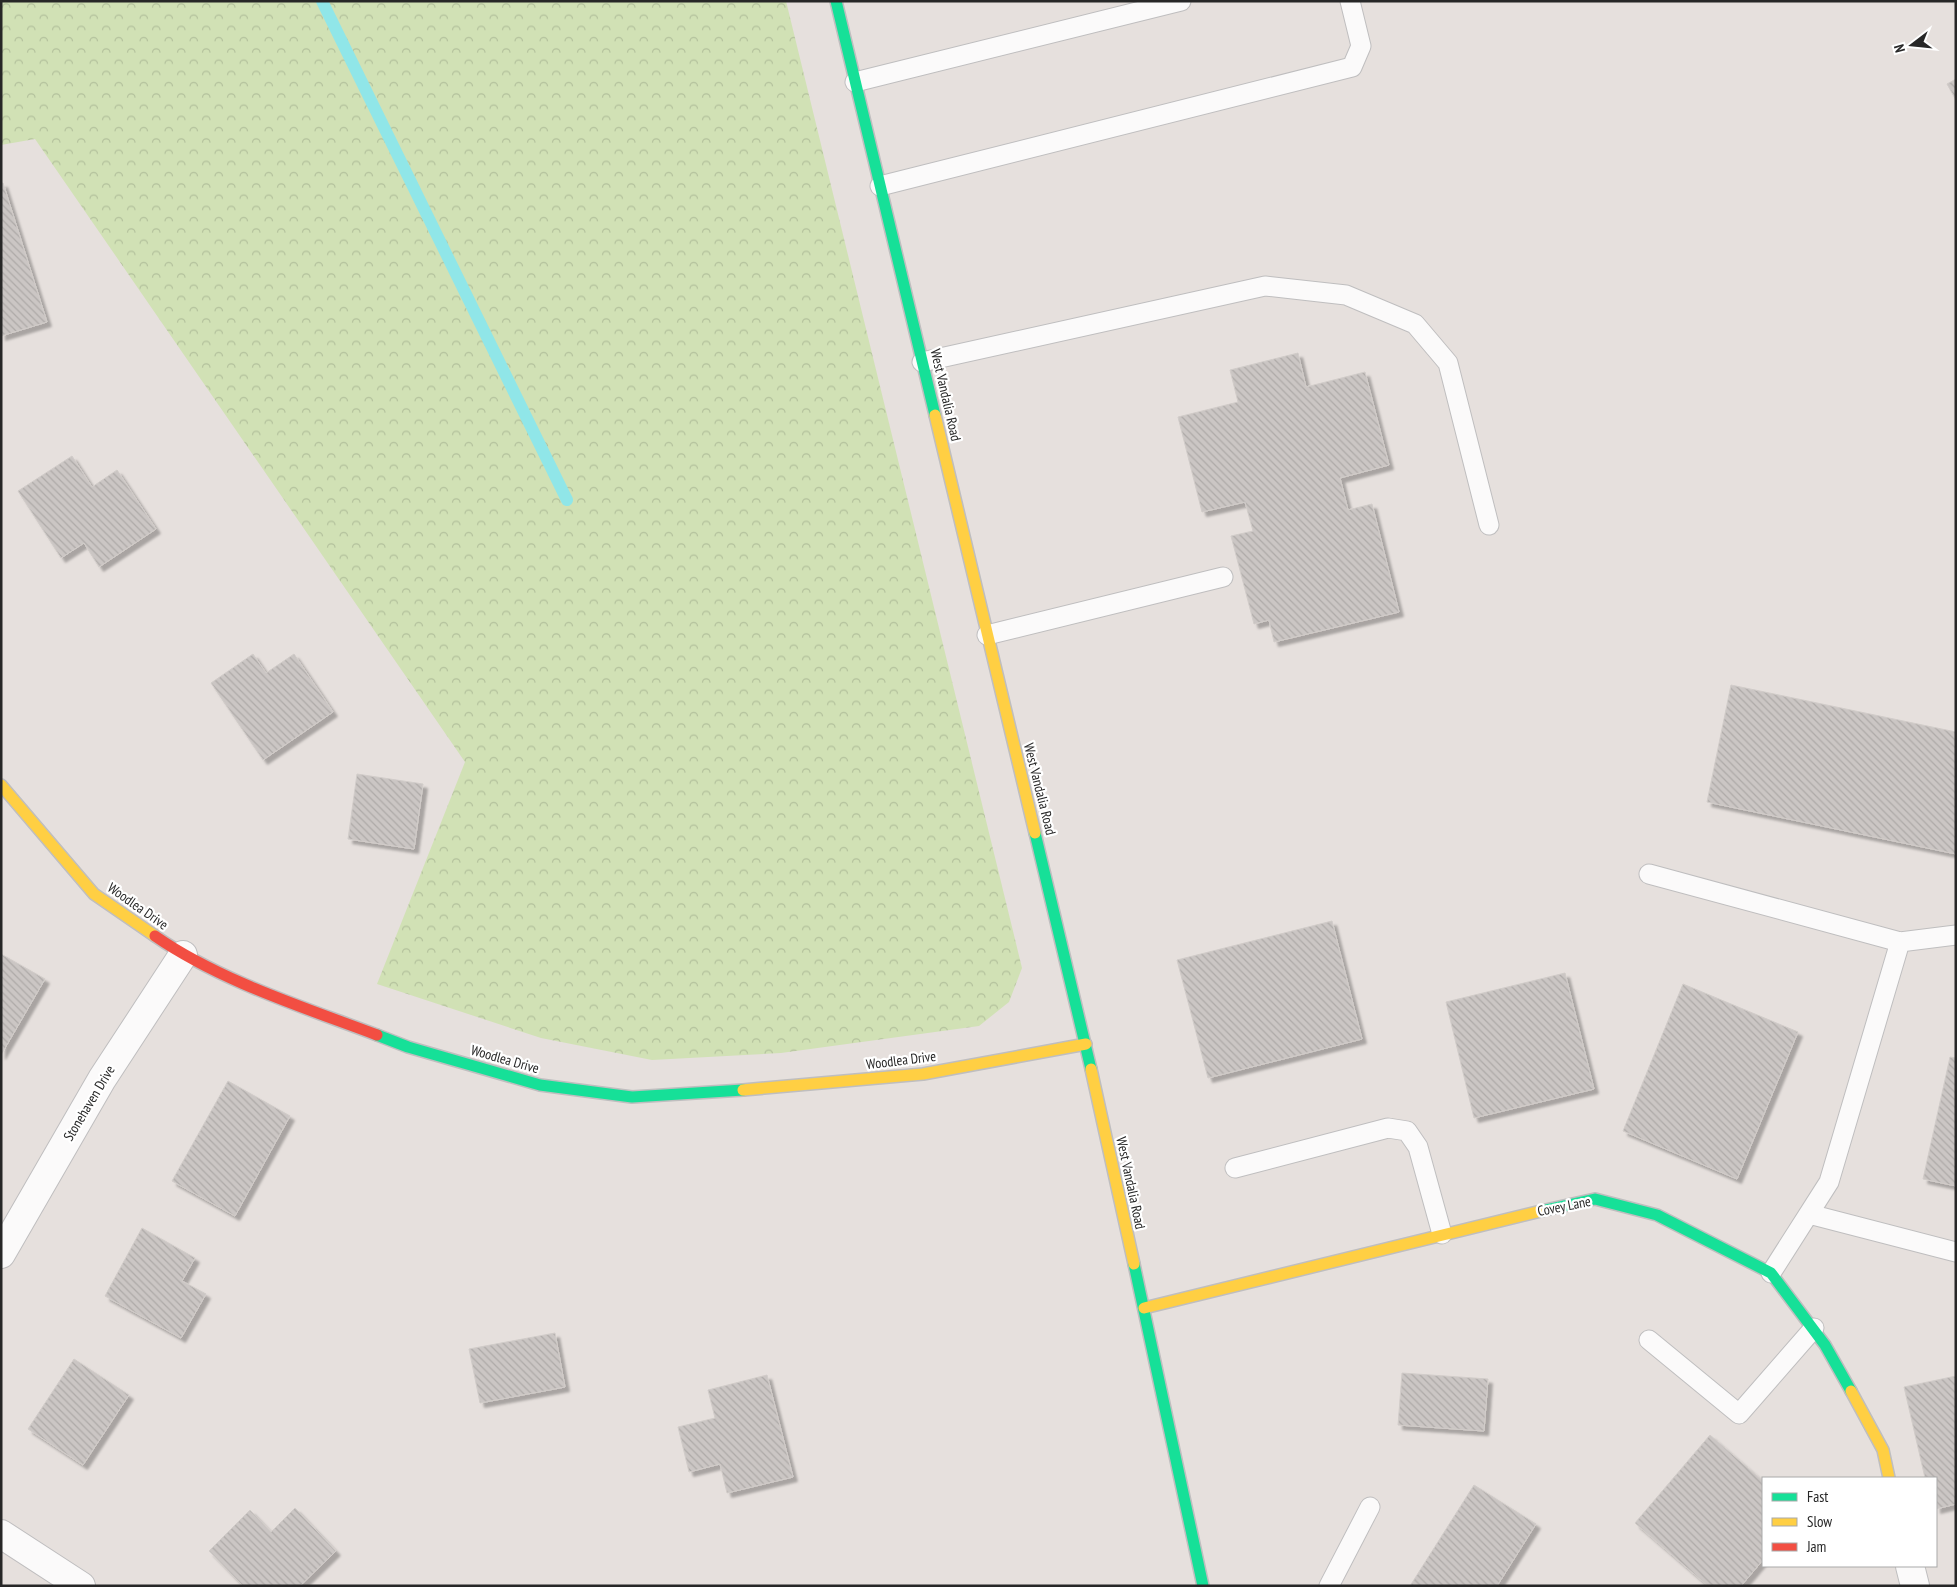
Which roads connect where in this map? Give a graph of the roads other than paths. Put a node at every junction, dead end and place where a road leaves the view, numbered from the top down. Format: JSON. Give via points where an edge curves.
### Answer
{"nodes":[{"id":1,"x":836,"y":1,"type":"edge"},
{"id":2,"x":1181,"y":1,"type":"edge"},
{"id":3,"x":1350,"y":1,"type":"edge"},
{"id":4,"x":855,"y":82,"type":"junction"},
{"id":5,"x":880,"y":186,"type":"junction"},
{"id":6,"x":922,"y":362,"type":"junction"},
{"id":7,"x":1489,"y":525,"type":"dead end"},
{"id":8,"x":1224,"y":577,"type":"dead end"},
{"id":9,"x":987,"y":635,"type":"junction"},
{"id":10,"x":1,"y":785,"type":"edge"},
{"id":11,"x":1648,"y":874,"type":"dead end"},
{"id":12,"x":1956,"y":935,"type":"edge"},
{"id":13,"x":1900,"y":942,"type":"junction"},
{"id":14,"x":183,"y":955,"type":"junction"},
{"id":15,"x":1086,"y":1044,"type":"junction"},
{"id":16,"x":1235,"y":1168,"type":"dead end"},
{"id":17,"x":1809,"y":1214,"type":"junction"},
{"id":18,"x":1442,"y":1234,"type":"junction"},
{"id":19,"x":1956,"y":1252,"type":"edge"},
{"id":20,"x":1,"y":1254,"type":"edge"},
{"id":21,"x":1771,"y":1273,"type":"junction"},
{"id":22,"x":1144,"y":1308,"type":"junction"},
{"id":23,"x":1814,"y":1328,"type":"junction"},
{"id":24,"x":1648,"y":1340,"type":"dead end"},
{"id":25,"x":1889,"y":1477,"type":"edge"},
{"id":26,"x":1370,"y":1507,"type":"dead end"},
{"id":27,"x":1,"y":1534,"type":"edge"},
{"id":28,"x":1910,"y":1567,"type":"edge"},
{"id":29,"x":81,"y":1586,"type":"edge"},
{"id":30,"x":1203,"y":1586,"type":"edge"},
{"id":31,"x":1329,"y":1586,"type":"edge"},
{"id":32,"x":1915,"y":1586,"type":"edge"}],
"edges":[{"from":1,"to":4,"type":"street","name":"West Vandalia Road"},
{"from":2,"to":4,"type":"lane"},
{"from":3,"to":5,"type":"lane","via":[[1361,46],[1352,67]]},
{"from":4,"to":5,"type":"street","name":"West Vandalia Road"},
{"from":5,"to":6,"type":"street","name":"West Vandalia Road"},
{"from":6,"to":7,"type":"lane","via":[[1265,286],[1346,295],[1415,324],[1448,363]]},
{"from":6,"to":9,"type":"street","name":"West Vandalia Road"},
{"from":8,"to":9,"type":"lane"},
{"from":9,"to":15,"type":"street","name":"West Vandalia Road"},
{"from":10,"to":14,"type":"street","name":"Woodlea Drive","via":[[94,894]]},
{"from":11,"to":13,"type":"lane"},
{"from":12,"to":13,"type":"lane"},
{"from":13,"to":17,"type":"lane","via":[[1829,1182]]},
{"from":14,"to":15,"type":"street","name":"Woodlea Drive","via":[[281,998],[408,1047],[540,1085],[632,1097],[923,1074]]},
{"from":14,"to":20,"type":"street","name":"Stonehaven Drive","via":[[102,1079]]},
{"from":15,"to":22,"type":"street","name":"West Vandalia Road"},
{"from":16,"to":18,"type":"lane","via":[[1388,1128],[1407,1131],[1418,1147]]},
{"from":17,"to":19,"type":"lane"},
{"from":17,"to":21,"type":"lane"},
{"from":18,"to":21,"type":"street","name":"Covey Lane","via":[[1595,1199],[1657,1215]]},
{"from":18,"to":22,"type":"street","name":"Covey Lane"},
{"from":21,"to":23,"type":"street","name":"Covey Lane"},
{"from":22,"to":30,"type":"street","name":"West Vandalia Road"},
{"from":23,"to":24,"type":"lane","via":[[1739,1414]]},
{"from":23,"to":25,"type":"street","name":"Covey Lane","via":[[1882,1450]]},
{"from":26,"to":31,"type":"lane"},
{"from":27,"to":29,"type":"street"},
{"from":28,"to":32,"type":"street"}]}
